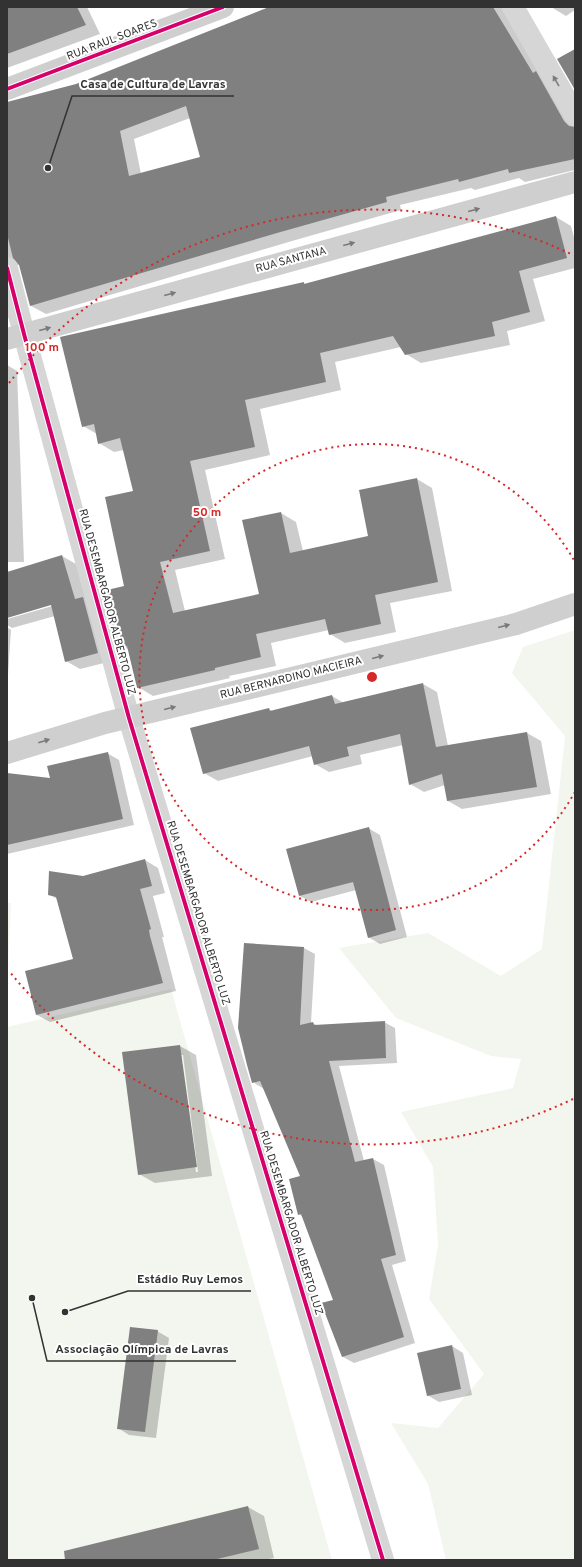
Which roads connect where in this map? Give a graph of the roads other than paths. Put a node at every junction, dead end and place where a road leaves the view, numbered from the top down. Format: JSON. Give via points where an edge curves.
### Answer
{"nodes":[{"id":1,"x":223,"y":7,"type":"edge"},
{"id":2,"x":513,"y":7,"type":"edge"},
{"id":3,"x":7,"y":89,"type":"edge"},
{"id":4,"x":575,"y":115,"type":"edge"},
{"id":5,"x":575,"y":182,"type":"edge"},
{"id":6,"x":7,"y":268,"type":"edge"},
{"id":7,"x":15,"y":337,"type":"edge"},
{"id":8,"x":575,"y":604,"type":"edge"},
{"id":9,"x":129,"y":718,"type":"junction"},
{"id":10,"x":7,"y":752,"type":"edge"},
{"id":11,"x":383,"y":1560,"type":"edge"}],
"edges":[{"from":1,"to":3,"type":"main road","name":"RUA RAUL SOARES"},
{"from":4,"to":2,"type":"street","one_way":true},
{"from":7,"to":5,"type":"main road","name":"RUA SANTANA","one_way":true},
{"from":6,"to":7,"type":"street","name":"RUA DESEMBARGADOR ALBERTO LUZ"},
{"from":7,"to":9,"type":"street","name":"RUA DESEMBARGADOR ALBERTO LUZ"},
{"from":9,"to":8,"type":"main road","name":"RUA BERNARDINO MACIEIRA","one_way":true,"via":[[516,624]]},
{"from":10,"to":9,"type":"main road","name":"RUA BERNARDINO MACIEIRA","one_way":true},
{"from":9,"to":11,"type":"street","name":"RUA DESEMBARGADOR ALBERTO LUZ"}]}
